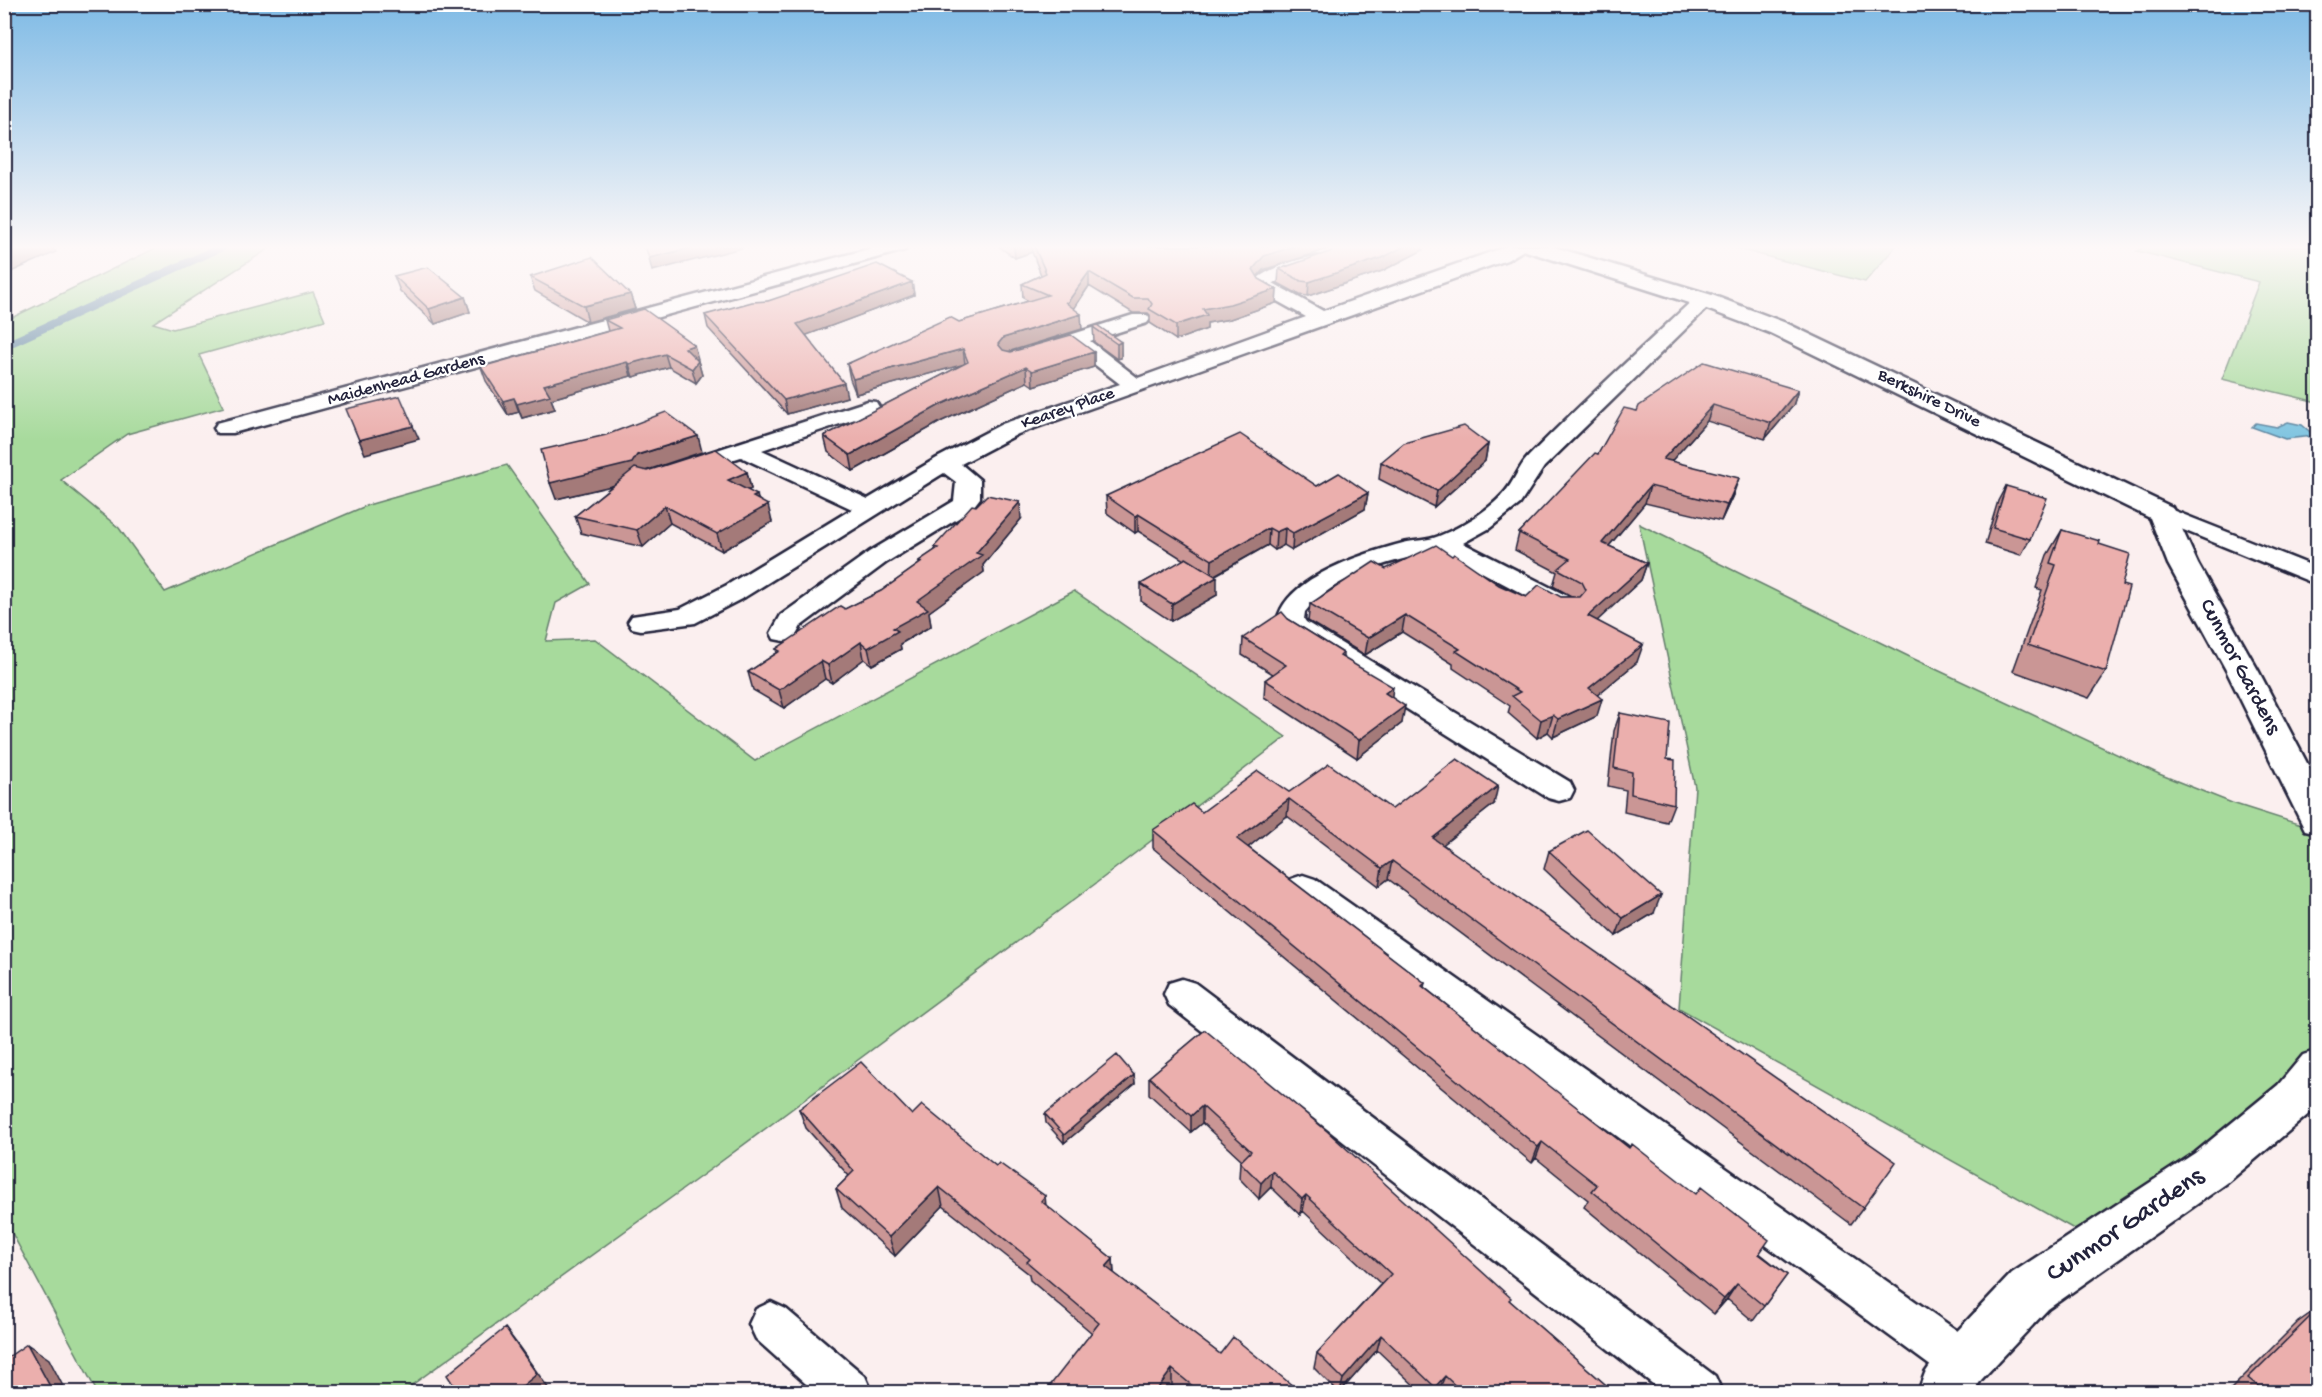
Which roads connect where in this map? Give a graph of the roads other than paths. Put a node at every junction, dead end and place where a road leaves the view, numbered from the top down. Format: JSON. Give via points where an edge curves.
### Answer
{"nodes":[{"id":1,"x":658,"y":311,"type":"edge"},
{"id":2,"x":1309,"y":311,"type":"edge"},
{"id":3,"x":1341,"y":311,"type":"edge"},
{"id":4,"x":1692,"y":311,"type":"edge"},
{"id":5,"x":1733,"y":311,"type":"edge"},
{"id":6,"x":1321,"y":318,"type":"junction"},
{"id":7,"x":1140,"y":319,"type":"dead end"},
{"id":8,"x":1074,"y":339,"type":"junction"},
{"id":9,"x":1023,"y":356,"type":"edge"},
{"id":10,"x":1134,"y":385,"type":"junction"},
{"id":11,"x":868,"y":407,"type":"dead end"},
{"id":12,"x":225,"y":428,"type":"dead end"},
{"id":13,"x":742,"y":449,"type":"junction"},
{"id":14,"x":945,"y":464,"type":"junction"},
{"id":15,"x":662,"y":475,"type":"edge"},
{"id":16,"x":870,"y":509,"type":"junction"},
{"id":17,"x":2162,"y":513,"type":"junction"},
{"id":18,"x":1445,"y":543,"type":"junction"},
{"id":19,"x":2318,"y":577,"type":"edge"},
{"id":20,"x":1566,"y":606,"type":"edge"},
{"id":21,"x":641,"y":622,"type":"dead end"},
{"id":22,"x":784,"y":633,"type":"dead end"},
{"id":23,"x":1559,"y":790,"type":"dead end"},
{"id":24,"x":2318,"y":820,"type":"edge"},
{"id":25,"x":1303,"y":888,"type":"edge"},
{"id":26,"x":1182,"y":994,"type":"dead end"},
{"id":27,"x":2318,"y":1069,"type":"edge"},
{"id":28,"x":771,"y":1324,"type":"dead end"},
{"id":29,"x":1953,"y":1377,"type":"edge"},
{"id":30,"x":849,"y":1392,"type":"edge"},
{"id":31,"x":1700,"y":1392,"type":"edge"}],
"edges":[{"from":1,"to":12,"type":"street","name":"Maidenhead Gardens"},
{"from":2,"to":6,"type":"street"},
{"from":3,"to":6,"type":"street","name":"Kearey Place"},
{"from":4,"to":18,"type":"street","via":[[1535,463],[1512,499],[1481,523]]},
{"from":5,"to":17,"type":"street","name":"Berkshire Drive","via":[[1804,338]]},
{"from":6,"to":10,"type":"street","name":"Kearey Place"},
{"from":7,"to":8,"type":"street"},
{"from":8,"to":9,"type":"street"},
{"from":8,"to":10,"type":"street"},
{"from":10,"to":14,"type":"street","name":"Kearey Place","via":[[1010,429]]},
{"from":11,"to":13,"type":"street"},
{"from":13,"to":15,"type":"street"},
{"from":13,"to":16,"type":"street"},
{"from":14,"to":16,"type":"street","name":"Kearey Place"},
{"from":14,"to":22,"type":"street","via":[[968,480],[968,498],[962,506],[878,557],[790,621]]},
{"from":16,"to":21,"type":"street","name":"Kearey Place","via":[[686,617]]},
{"from":17,"to":19,"type":"street","name":"Berkshire Drive"},
{"from":17,"to":24,"type":"street","name":"Cunmor Gardens","via":[[2183,564]]},
{"from":18,"to":20,"type":"street"},
{"from":18,"to":23,"type":"street","via":[[1368,561],[1327,581],[1299,602],[1290,621]]},
{"from":25,"to":29,"type":"street"},
{"from":26,"to":31,"type":"street"},
{"from":27,"to":29,"type":"street","name":"Cunmor Gardens","via":[[2294,1099],[2211,1168],[2030,1291]]},
{"from":28,"to":30,"type":"street"}]}
